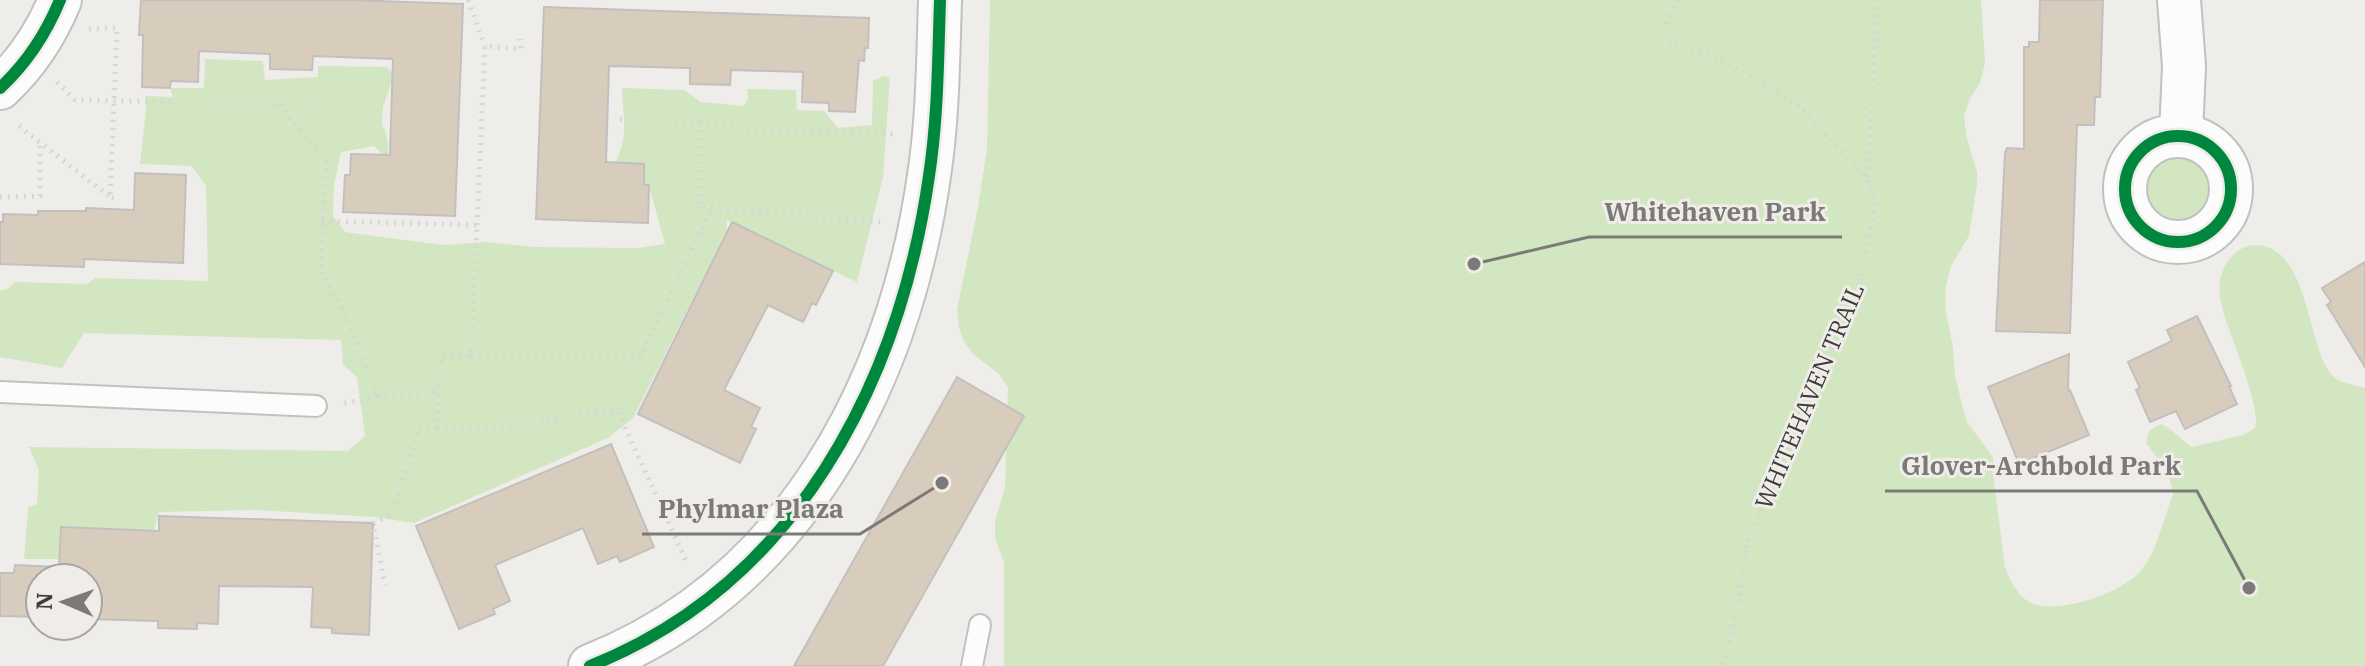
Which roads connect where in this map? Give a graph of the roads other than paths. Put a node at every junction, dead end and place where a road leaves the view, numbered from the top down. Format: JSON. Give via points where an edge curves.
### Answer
{"nodes":[{"id":1,"x":60,"y":0,"type":"edge"},
{"id":2,"x":940,"y":0,"type":"edge"},
{"id":3,"x":2179,"y":0,"type":"edge"},
{"id":4,"x":0,"y":88,"type":"edge"},
{"id":5,"x":2181,"y":135,"type":"dead end"},
{"id":6,"x":0,"y":392,"type":"edge"},
{"id":7,"x":316,"y":406,"type":"road end"},
{"id":8,"x":980,"y":625,"type":"dead end"},
{"id":9,"x":590,"y":666,"type":"edge"},
{"id":10,"x":972,"y":666,"type":"edge"}],
"edges":[{"from":1,"to":4,"type":"street","via":[[40,41]]},
{"from":2,"to":9,"type":"street","via":[[934,138],[921,225],[870,385],[833,458],[777,535],[724,587],[657,634]]},
{"from":3,"to":5,"type":"street","via":[[2184,66]]},
{"from":6,"to":7,"type":"lane"},
{"from":8,"to":10,"type":"lane"}]}
